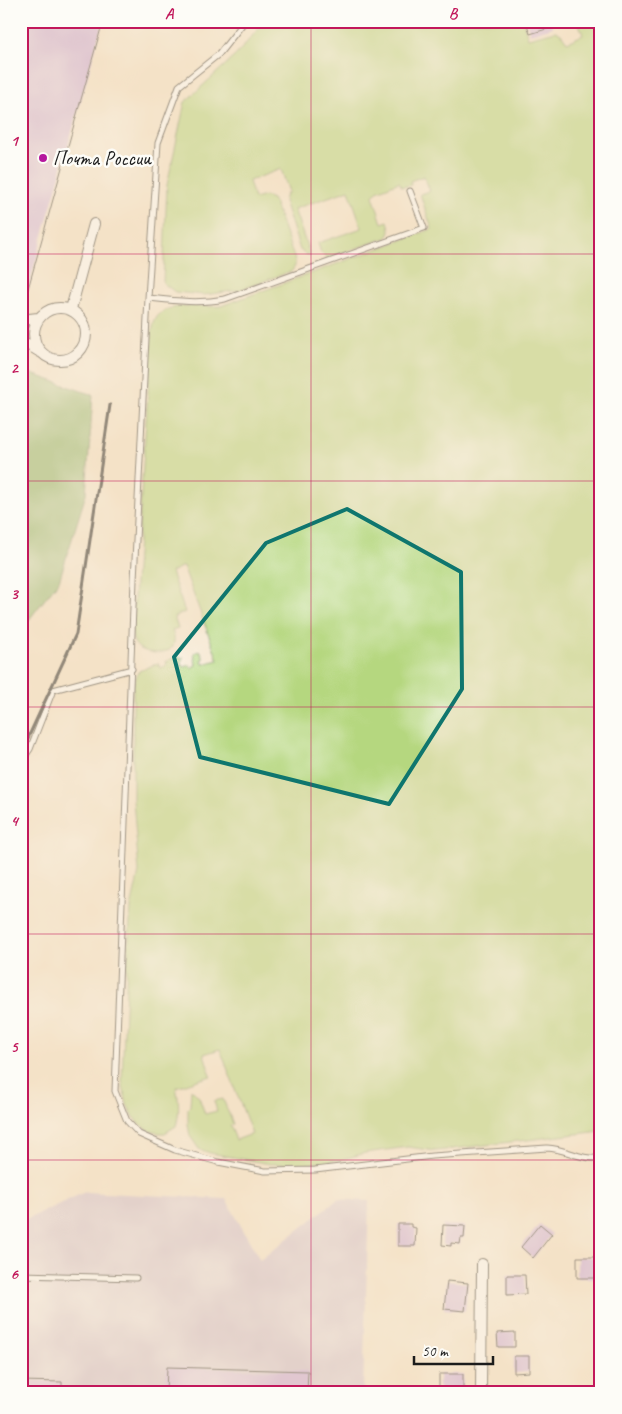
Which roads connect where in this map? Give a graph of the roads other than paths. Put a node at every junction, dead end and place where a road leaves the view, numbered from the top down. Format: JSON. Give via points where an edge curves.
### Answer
{"nodes":[{"id":1,"x":245,"y":21,"type":"edge"},
{"id":2,"x":410,"y":191,"type":"dead end"},
{"id":3,"x":94,"y":224,"type":"dead end"},
{"id":4,"x":148,"y":298,"type":"junction"},
{"id":5,"x":71,"y":309,"type":"junction"},
{"id":6,"x":38,"y":318,"type":"junction"},
{"id":7,"x":21,"y":320,"type":"edge"},
{"id":8,"x":21,"y":343,"type":"edge"},
{"id":9,"x":41,"y":352,"type":"junction"},
{"id":10,"x":132,"y":670,"type":"junction"},
{"id":11,"x":21,"y":762,"type":"edge"},
{"id":12,"x":601,"y":1158,"type":"edge"},
{"id":13,"x":482,"y":1264,"type":"dead end"},
{"id":14,"x":21,"y":1275,"type":"edge"},
{"id":15,"x":136,"y":1278,"type":"dead end"},
{"id":16,"x":481,"y":1393,"type":"edge"}],
"edges":[{"from":1,"to":4,"type":"lane","via":[[219,54],[179,86],[158,143]]},
{"from":2,"to":4,"type":"lane","via":[[424,228],[225,299],[190,303]]},
{"from":3,"to":5,"type":"street"},
{"from":4,"to":10,"type":"lane"},
{"from":5,"to":6,"type":"street","via":[[53,308]]},
{"from":5,"to":9,"type":"street","via":[[83,320],[86,328],[87,337],[80,352],[65,360],[57,360]]},
{"from":6,"to":7,"type":"street"},
{"from":6,"to":9,"type":"street","via":[[34,336]]},
{"from":8,"to":9,"type":"street"},
{"from":10,"to":11,"type":"lane","via":[[53,690],[30,749]]},
{"from":10,"to":12,"type":"lane","via":[[115,1091],[127,1121],[139,1134],[175,1150],[265,1171],[315,1170],[432,1156],[547,1148],[560,1148],[579,1158]]},
{"from":13,"to":16,"type":"street"},
{"from":14,"to":15,"type":"lane"}]}
